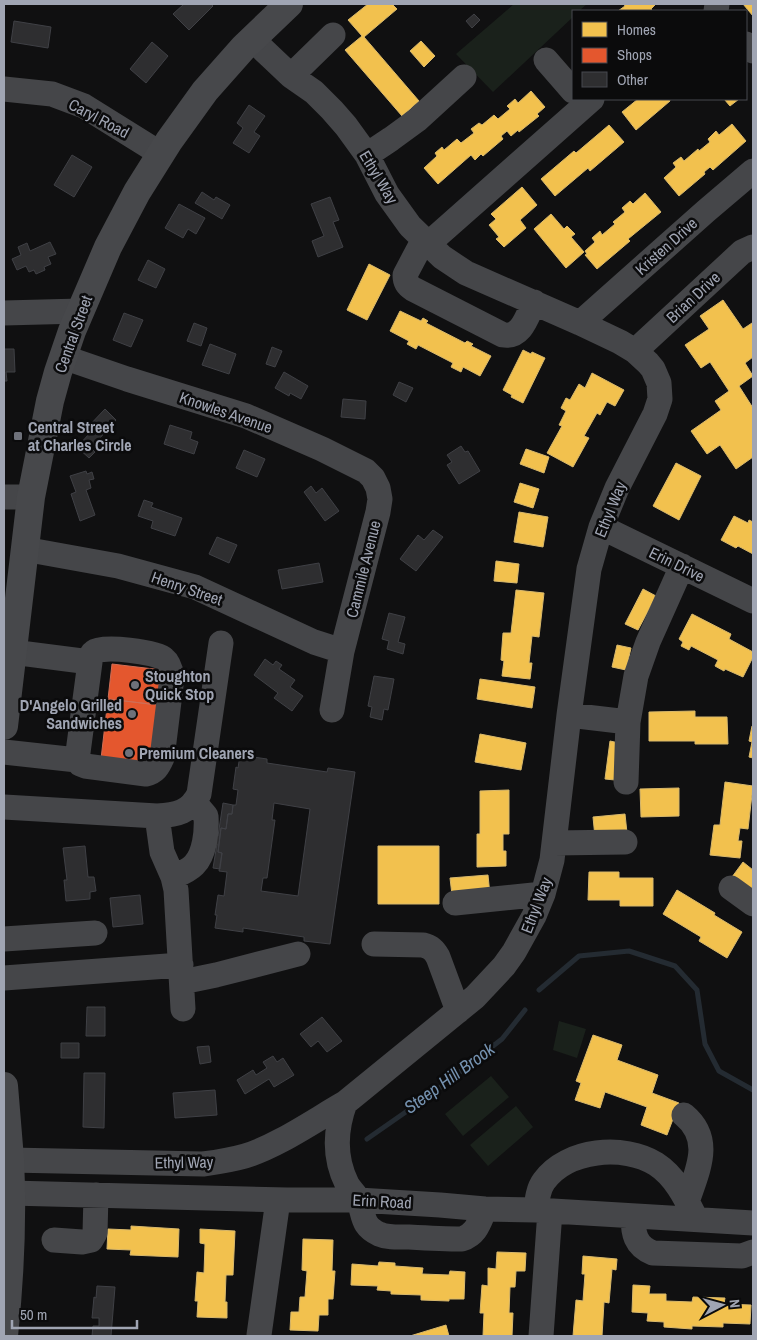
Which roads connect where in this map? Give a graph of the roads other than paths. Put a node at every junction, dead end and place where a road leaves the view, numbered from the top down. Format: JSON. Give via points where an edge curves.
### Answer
{"nodes":[{"id":1,"x":289,"y":4,"type":"edge"},
{"id":2,"x":333,"y":35,"type":"dead end"},
{"id":3,"x":252,"y":39,"type":"junction"},
{"id":4,"x":546,"y":60,"type":"dead end"},
{"id":5,"x":291,"y":76,"type":"junction"},
{"id":6,"x":464,"y":77,"type":"dead end"},
{"id":7,"x":572,"y":87,"type":"edge"},
{"id":8,"x":4,"y":89,"type":"edge"},
{"id":9,"x":581,"y":100,"type":"edge"},
{"id":10,"x":161,"y":154,"type":"junction"},
{"id":11,"x":367,"y":155,"type":"junction"},
{"id":12,"x":753,"y":171,"type":"edge"},
{"id":13,"x":426,"y":242,"type":"junction"},
{"id":14,"x":753,"y":247,"type":"edge"},
{"id":15,"x":534,"y":302,"type":"junction"},
{"id":16,"x":81,"y":310,"type":"junction"},
{"id":17,"x":4,"y":313,"type":"edge"},
{"id":18,"x":580,"y":323,"type":"junction"},
{"id":19,"x":634,"y":351,"type":"junction"},
{"id":20,"x":63,"y":357,"type":"junction"},
{"id":21,"x":378,"y":488,"type":"joint"},
{"id":22,"x":4,"y":497,"type":"edge"},
{"id":23,"x":31,"y":497,"type":"junction"},
{"id":24,"x":601,"y":528,"type":"junction"},
{"id":25,"x":24,"y":549,"type":"junction"},
{"id":26,"x":682,"y":566,"type":"junction"},
{"id":27,"x":753,"y":601,"type":"edge"},
{"id":28,"x":221,"y":643,"type":"dead end"},
{"id":29,"x":342,"y":651,"type":"junction"},
{"id":30,"x":12,"y":652,"type":"junction"},
{"id":31,"x":90,"y":662,"type":"junction"},
{"id":32,"x":6,"y":683,"type":"edge"},
{"id":33,"x":332,"y":710,"type":"dead end"},
{"id":34,"x":569,"y":715,"type":"junction"},
{"id":35,"x":628,"y":722,"type":"junction"},
{"id":36,"x":4,"y":726,"type":"edge"},
{"id":37,"x":4,"y":752,"type":"edge"},
{"id":38,"x":77,"y":760,"type":"junction"},
{"id":39,"x":626,"y":782,"type":"dead end"},
{"id":40,"x":195,"y":803,"type":"junction"},
{"id":41,"x":4,"y":807,"type":"edge"},
{"id":42,"x":157,"y":816,"type":"junction"},
{"id":43,"x":625,"y":842,"type":"dead end"},
{"id":44,"x":554,"y":843,"type":"junction"},
{"id":45,"x":173,"y":877,"type":"junction"},
{"id":46,"x":731,"y":888,"type":"dead end"},
{"id":47,"x":543,"y":894,"type":"junction"},
{"id":48,"x":455,"y":902,"type":"dead end"},
{"id":49,"x":753,"y":904,"type":"edge"},
{"id":50,"x":95,"y":933,"type":"dead end"},
{"id":51,"x":4,"y":939,"type":"edge"},
{"id":52,"x":374,"y":944,"type":"dead end"},
{"id":53,"x":298,"y":954,"type":"dead end"},
{"id":54,"x":181,"y":974,"type":"junction"},
{"id":55,"x":4,"y":978,"type":"edge"},
{"id":56,"x":182,"y":1009,"type":"dead end"},
{"id":57,"x":458,"y":1011,"type":"junction"},
{"id":58,"x":4,"y":1086,"type":"edge"},
{"id":59,"x":345,"y":1103,"type":"junction"},
{"id":60,"x":684,"y":1115,"type":"dead end"},
{"id":61,"x":10,"y":1160,"type":"junction"},
{"id":62,"x":10,"y":1193,"type":"junction"},
{"id":63,"x":96,"y":1195,"type":"junction"},
{"id":64,"x":278,"y":1200,"type":"junction"},
{"id":65,"x":358,"y":1200,"type":"junction"},
{"id":66,"x":485,"y":1209,"type":"junction"},
{"id":67,"x":543,"y":1210,"type":"junction"},
{"id":68,"x":691,"y":1210,"type":"junction"},
{"id":69,"x":633,"y":1216,"type":"junction"},
{"id":70,"x":753,"y":1223,"type":"edge"},
{"id":71,"x":54,"y":1240,"type":"dead end"},
{"id":72,"x":753,"y":1252,"type":"edge"},
{"id":73,"x":259,"y":1335,"type":"dead end"},
{"id":74,"x":4,"y":1336,"type":"edge"},
{"id":75,"x":541,"y":1336,"type":"edge"}],
"edges":[{"from":1,"to":3,"type":"main road","name":"Central Street"},
{"from":2,"to":5,"type":"street"},
{"from":3,"to":5,"type":"street","name":"Ethyl Way"},
{"from":3,"to":10,"type":"main road","name":"Central Street","via":[[205,91]]},
{"from":4,"to":7,"type":"street"},
{"from":5,"to":11,"type":"street","name":"Ethyl Way","via":[[332,110]]},
{"from":6,"to":11,"type":"street","via":[[417,120]]},
{"from":8,"to":10,"type":"street","name":"Caryl Road","via":[[52,94],[84,106]]},
{"from":9,"to":13,"type":"street"},
{"from":10,"to":16,"type":"main road","name":"Central Street","via":[[119,226]]},
{"from":11,"to":13,"type":"street","name":"Ethyl Way","via":[[387,194]]},
{"from":12,"to":18,"type":"street","name":"Kristen Drive"},
{"from":13,"to":15,"type":"street","name":"Ethyl Way","via":[[460,269]]},
{"from":13,"to":15,"type":"street","via":[[405,274],[405,280],[412,289],[509,336],[521,329]]},
{"from":14,"to":19,"type":"street","name":"Brian Drive","via":[[742,252]]},
{"from":15,"to":18,"type":"street","name":"Ethyl Way"},
{"from":16,"to":17,"type":"street"},
{"from":16,"to":20,"type":"main road","name":"Central Street"},
{"from":18,"to":19,"type":"street","name":"Ethyl Way"},
{"from":19,"to":24,"type":"street","name":"Ethyl Way","via":[[653,369],[660,399]]},
{"from":20,"to":21,"type":"street","name":"Knowles Avenue","via":[[246,416],[366,471]]},
{"from":20,"to":23,"type":"main road","name":"Central Street","via":[[50,401]]},
{"from":21,"to":29,"type":"street","name":"Cammile Avenue","via":[[378,512]]},
{"from":22,"to":23,"type":"street"},
{"from":23,"to":25,"type":"main road","name":"Central Street"},
{"from":24,"to":26,"type":"street","name":"Erin Drive"},
{"from":24,"to":34,"type":"street","name":"Ethyl Way","via":[[586,583]]},
{"from":25,"to":29,"type":"street","name":"Henry Street","via":[[118,566],[195,587],[314,642]]},
{"from":25,"to":30,"type":"main road","name":"Central Street"},
{"from":26,"to":27,"type":"street","name":"Erin Drive"},
{"from":26,"to":35,"type":"street","via":[[636,676]]},
{"from":28,"to":40,"type":"street","via":[[201,783]]},
{"from":29,"to":33,"type":"street","name":"Cammile Avenue"},
{"from":30,"to":31,"type":"street"},
{"from":30,"to":32,"type":"main road","name":"Central Street"},
{"from":31,"to":38,"type":"street"},
{"from":31,"to":38,"type":"street","via":[[95,651],[106,648],[156,654],[164,659],[172,677],[162,758],[152,773],[146,774],[85,766]]},
{"from":32,"to":36,"type":"main road","name":"Central Street"},
{"from":34,"to":35,"type":"street"},
{"from":34,"to":44,"type":"street","name":"Ethyl Way"},
{"from":35,"to":39,"type":"street"},
{"from":37,"to":38,"type":"street"},
{"from":40,"to":42,"type":"street","via":[[178,813]]},
{"from":40,"to":45,"type":"street","via":[[206,816],[202,852],[194,866]]},
{"from":41,"to":42,"type":"street"},
{"from":42,"to":45,"type":"street","via":[[162,852]]},
{"from":43,"to":44,"type":"street"},
{"from":44,"to":47,"type":"street","name":"Ethyl Way"},
{"from":45,"to":54,"type":"street"},
{"from":46,"to":49,"type":"street"},
{"from":47,"to":48,"type":"street"},
{"from":47,"to":57,"type":"street","name":"Ethyl Way","via":[[524,937],[504,966]]},
{"from":50,"to":51,"type":"street"},
{"from":52,"to":57,"type":"street","via":[[430,947],[438,957]]},
{"from":53,"to":54,"type":"street","via":[[216,975]]},
{"from":54,"to":55,"type":"street"},
{"from":54,"to":56,"type":"street"},
{"from":57,"to":59,"type":"street","name":"Ethyl Way"},
{"from":58,"to":61,"type":"main road"},
{"from":59,"to":61,"type":"street","name":"Ethyl Way","via":[[278,1141],[226,1161],[203,1164]]},
{"from":59,"to":65,"type":"street","via":[[340,1116],[337,1149],[342,1173]]},
{"from":60,"to":68,"type":"street","via":[[694,1126],[702,1147]]},
{"from":61,"to":62,"type":"main road"},
{"from":62,"to":63,"type":"street","name":"Erin Road"},
{"from":62,"to":74,"type":"main road","via":[[10,1258]]},
{"from":63,"to":64,"type":"street","name":"Erin Road"},
{"from":63,"to":71,"type":"street","via":[[95,1232],[91,1240]]},
{"from":64,"to":65,"type":"street","name":"Erin Road"},
{"from":64,"to":73,"type":"street"},
{"from":65,"to":66,"type":"street","name":"Erin Road"},
{"from":65,"to":66,"type":"street","via":[[367,1224],[385,1237],[462,1239],[474,1232]]},
{"from":66,"to":67,"type":"street","name":"Erin Road"},
{"from":67,"to":68,"type":"street","via":[[537,1197],[543,1182],[556,1168],[582,1156],[608,1152],[632,1154],[658,1165],[683,1193]]},
{"from":67,"to":69,"type":"street","name":"Erin Road"},
{"from":67,"to":75,"type":"street"},
{"from":68,"to":69,"type":"street","name":"Erin Road"},
{"from":68,"to":70,"type":"street","name":"Erin Road"},
{"from":69,"to":72,"type":"street","via":[[637,1240],[642,1247],[654,1253],[742,1256]]}]}
